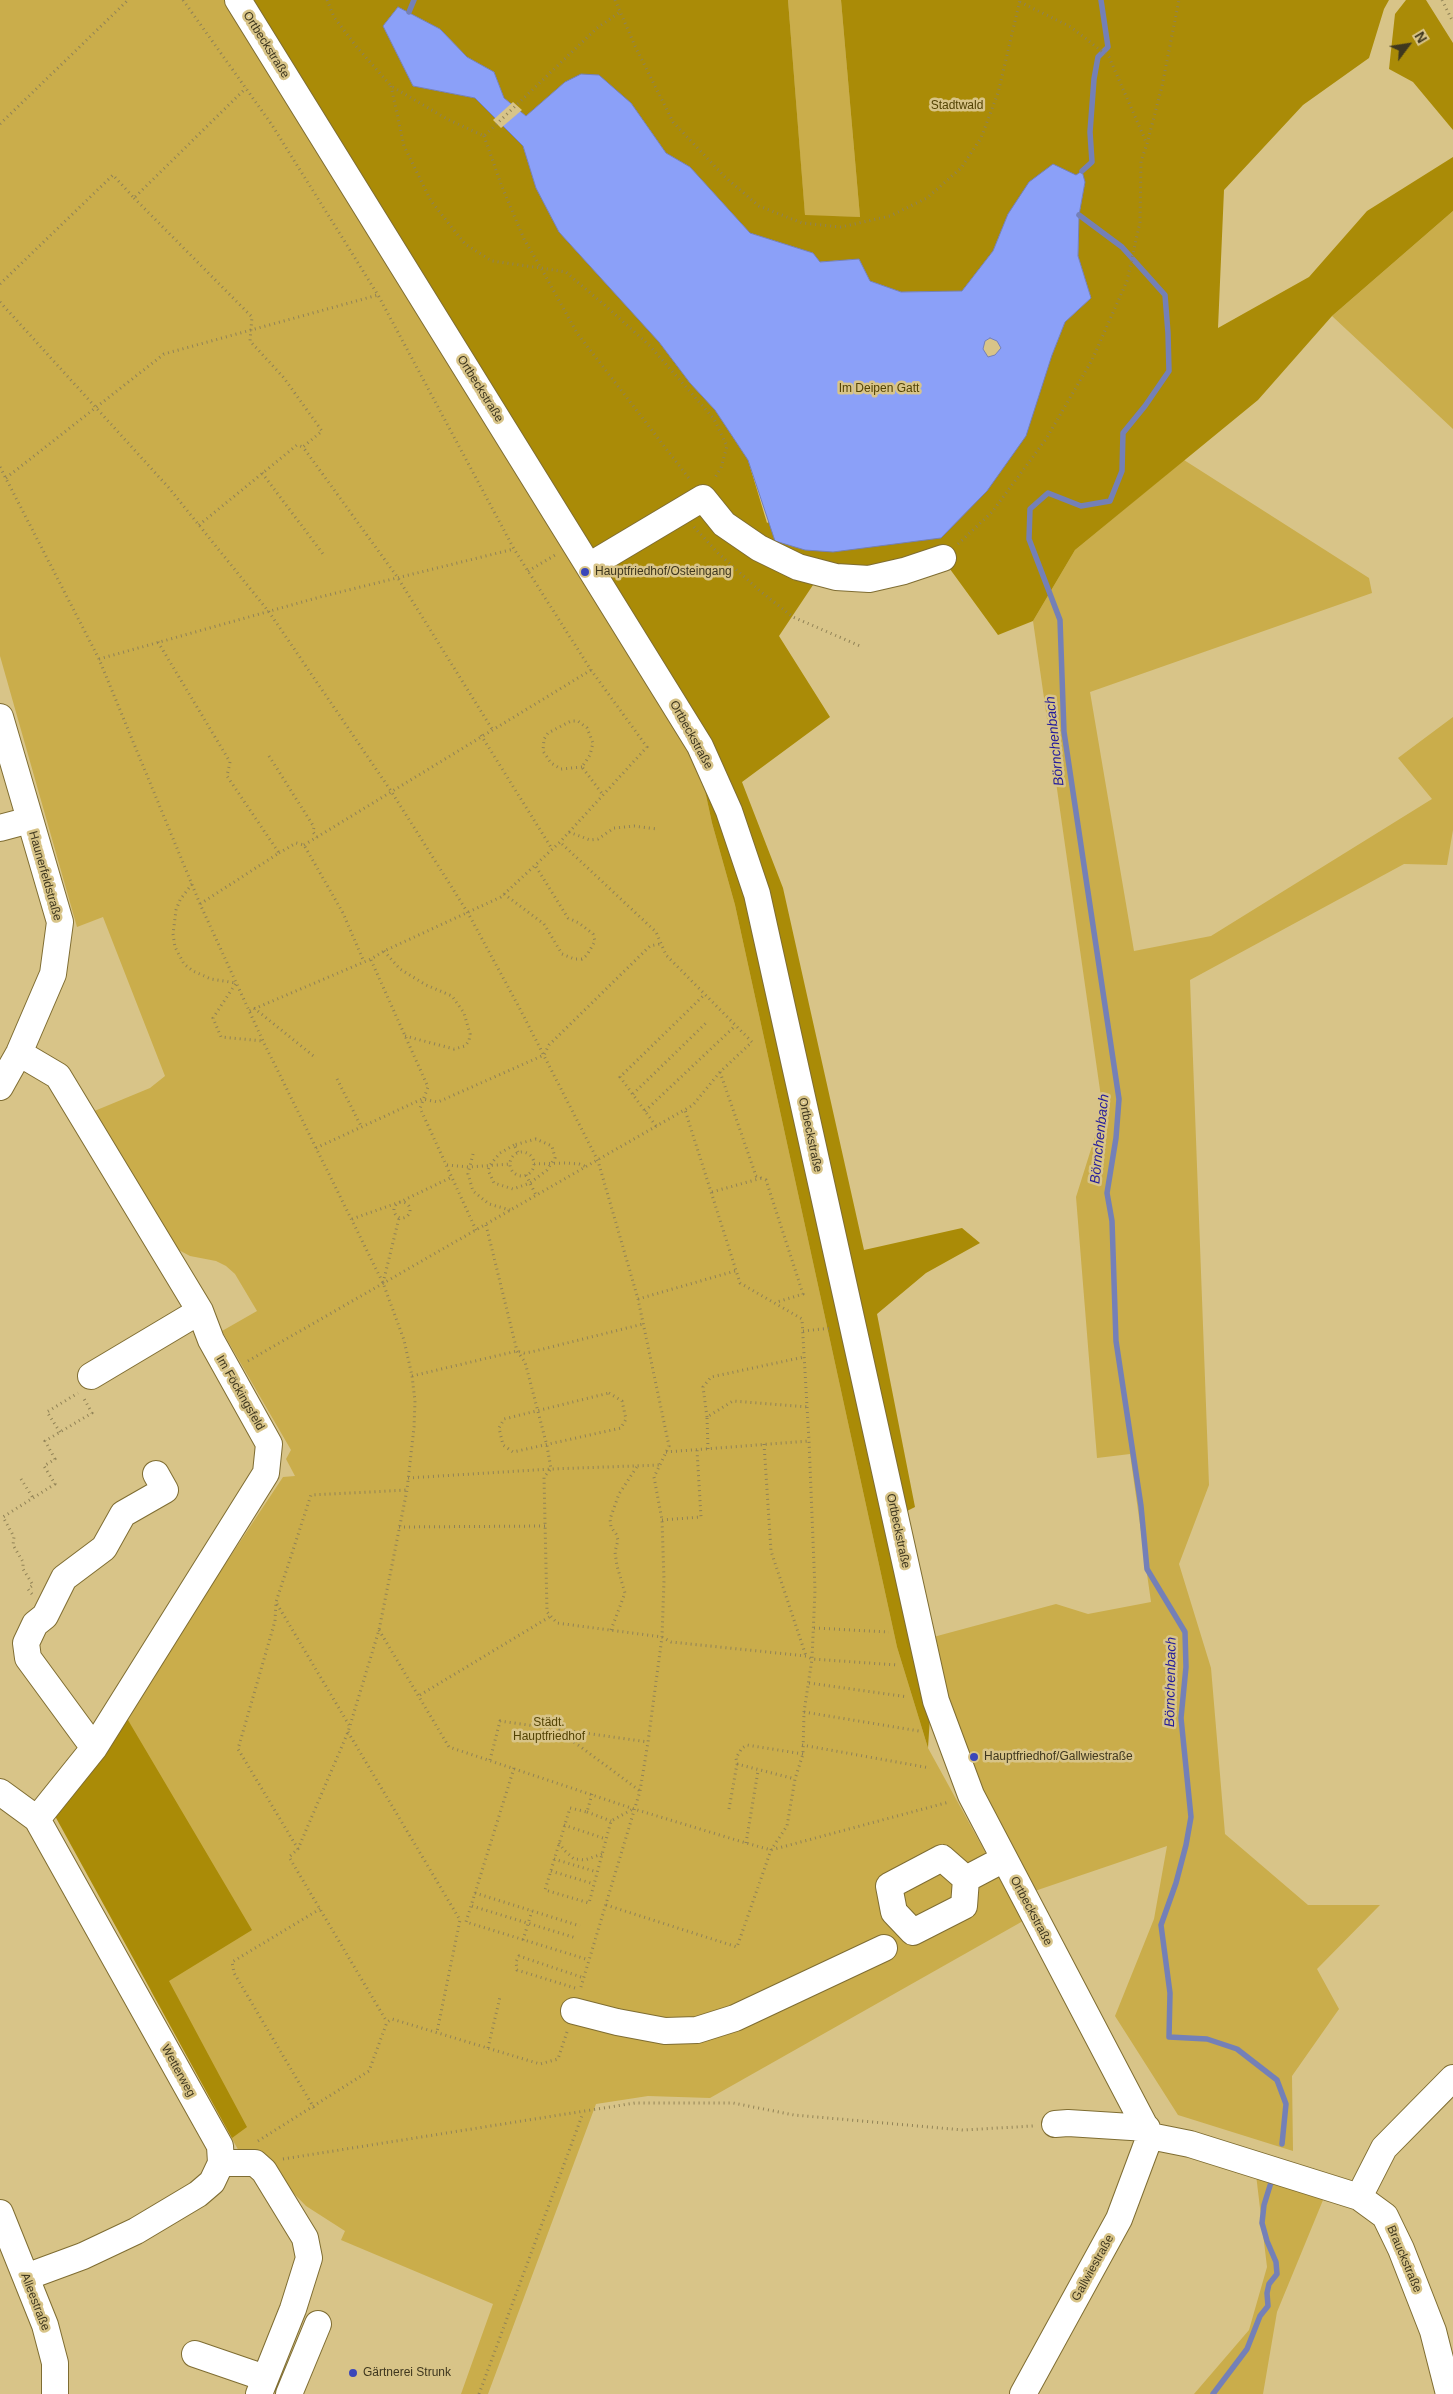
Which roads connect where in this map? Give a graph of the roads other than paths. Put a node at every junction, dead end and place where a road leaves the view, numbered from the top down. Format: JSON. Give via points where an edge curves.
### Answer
{"nodes":[{"id":1,"x":238,"y":0,"type":"edge"},
{"id":2,"x":943,"y":558,"type":"road end"},
{"id":3,"x":589,"y":566,"type":"junction"},
{"id":4,"x":0,"y":718,"type":"edge"},
{"id":5,"x":30,"y":820,"type":"junction"},
{"id":6,"x":0,"y":828,"type":"edge"},
{"id":7,"x":19,"y":1053,"type":"junction"},
{"id":8,"x":0,"y":1087,"type":"edge"},
{"id":9,"x":200,"y":1310,"type":"junction"},
{"id":10,"x":91,"y":1376,"type":"dead end"},
{"id":11,"x":156,"y":1474,"type":"dead end"},
{"id":12,"x":94,"y":1748,"type":"junction"},
{"id":13,"x":0,"y":1792,"type":"edge"},
{"id":14,"x":37,"y":1819,"type":"junction"},
{"id":15,"x":1004,"y":1859,"type":"junction"},
{"id":16,"x":966,"y":1879,"type":"dead end"},
{"id":17,"x":884,"y":1948,"type":"dead end"},
{"id":18,"x":577,"y":2000,"type":"road end"},
{"id":19,"x":1453,"y":2078,"type":"edge"},
{"id":20,"x":1055,"y":2124,"type":"road end"},
{"id":21,"x":1148,"y":2132,"type":"junction"},
{"id":22,"x":221,"y":2162,"type":"junction"},
{"id":23,"x":1360,"y":2197,"type":"junction"},
{"id":24,"x":0,"y":2213,"type":"edge"},
{"id":25,"x":26,"y":2277,"type":"junction"},
{"id":26,"x":318,"y":2324,"type":"dead end"},
{"id":27,"x":195,"y":2354,"type":"dead end"},
{"id":28,"x":262,"y":2386,"type":"edge"},
{"id":29,"x":55,"y":2394,"type":"edge"},
{"id":30,"x":289,"y":2394,"type":"edge"},
{"id":31,"x":1023,"y":2394,"type":"edge"},
{"id":32,"x":1449,"y":2394,"type":"edge"}],
"edges":[{"from":1,"to":3,"type":"street","name":"Ortbeckstraße"},
{"from":2,"to":3,"type":"street","via":[[904,572],[869,579],[836,577],[798,567],[759,548],[724,524],[703,498]]},
{"from":3,"to":15,"type":"street","name":"Ortbeckstraße","via":[[700,746],[729,811],[757,894],[936,1701],[971,1795]]},
{"from":4,"to":5,"type":"street","name":"Haunerfeldstraße"},
{"from":5,"to":6,"type":"street"},
{"from":5,"to":7,"type":"street","name":"Haunerfeldstraße","via":[[60,922],[53,974]]},
{"from":7,"to":8,"type":"street","name":"Haunerfeldstraße"},
{"from":7,"to":9,"type":"street","name":"Im Föckingsfeld","via":[[58,1076]]},
{"from":9,"to":10,"type":"street"},
{"from":9,"to":12,"type":"street","name":"Im Föckingsfeld","via":[[210,1340],[269,1444],[266,1473]]},
{"from":11,"to":12,"type":"street","via":[[165,1490],[123,1514],[104,1548],[64,1578],[45,1616],[35,1624],[26,1643],[28,1658]]},
{"from":12,"to":14,"type":"street","name":"Im Föckingsfeld"},
{"from":13,"to":14,"type":"street","name":"Wetterweg"},
{"from":14,"to":22,"type":"street","name":"Wetterweg","via":[[220,2146]]},
{"from":15,"to":16,"type":"street"},
{"from":15,"to":21,"type":"street","name":"Ortbeckstraße"},
{"from":17,"to":18,"type":"street","via":[[735,2018],[697,2030],[665,2031]]},
{"from":19,"to":23,"type":"street","via":[[1384,2148]]},
{"from":20,"to":21,"type":"street"},
{"from":21,"to":23,"type":"street"},
{"from":21,"to":31,"type":"street","name":"Gallwiestraße","via":[[1119,2219]]},
{"from":22,"to":25,"type":"street","via":[[212,2182],[198,2194],[144,2226],[83,2256]]},
{"from":22,"to":28,"type":"street","via":[[254,2154],[305,2238],[309,2258]]},
{"from":23,"to":32,"type":"street","name":"Brauckstraße","via":[[1385,2216],[1401,2249],[1433,2330]]},
{"from":24,"to":25,"type":"street","name":"Alleestraße"},
{"from":25,"to":29,"type":"street","name":"Alleestraße","via":[[45,2325],[55,2363]]},
{"from":26,"to":30,"type":"street"},
{"from":27,"to":28,"type":"street"}]}
